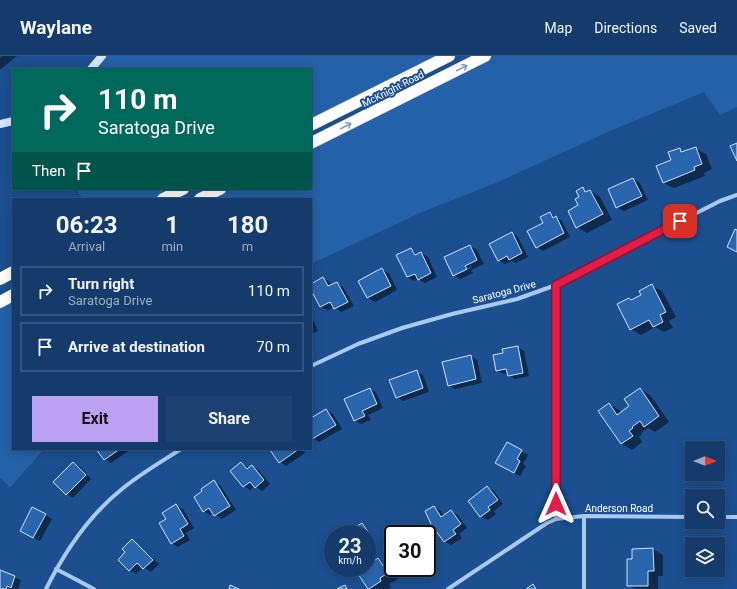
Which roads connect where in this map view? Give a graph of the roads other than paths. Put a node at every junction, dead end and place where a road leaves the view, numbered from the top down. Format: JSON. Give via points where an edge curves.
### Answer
{"nodes":[{"id":1,"x":102,"y":56,"type":"edge"},
{"id":2,"x":449,"y":56,"type":"edge"},
{"id":3,"x":485,"y":56,"type":"edge"},
{"id":4,"x":92,"y":68,"type":"edge"},
{"id":5,"x":12,"y":122,"type":"edge"},
{"id":6,"x":0,"y":124,"type":"edge"},
{"id":7,"x":312,"y":124,"type":"edge"},
{"id":8,"x":312,"y":142,"type":"edge"},
{"id":9,"x":181,"y":190,"type":"edge"},
{"id":10,"x":218,"y":190,"type":"edge"},
{"id":11,"x":737,"y":195,"type":"edge"},
{"id":12,"x":165,"y":198,"type":"edge"},
{"id":13,"x":202,"y":198,"type":"edge"},
{"id":14,"x":12,"y":273,"type":"edge"},
{"id":15,"x":0,"y":279,"type":"edge"},
{"id":16,"x":556,"y":285,"type":"junction"},
{"id":17,"x":12,"y":296,"type":"edge"},
{"id":18,"x":0,"y":302,"type":"edge"},
{"id":19,"x":312,"y":366,"type":"edge"},
{"id":20,"x":179,"y":450,"type":"edge"},
{"id":21,"x":584,"y":516,"type":"junction"},
{"id":22,"x":685,"y":517,"type":"edge"},
{"id":23,"x":725,"y":517,"type":"edge"},
{"id":24,"x":737,"y":517,"type":"edge"},
{"id":25,"x":556,"y":519,"type":"junction"},
{"id":26,"x":56,"y":569,"type":"junction"},
{"id":27,"x":46,"y":589,"type":"edge"},
{"id":28,"x":94,"y":589,"type":"edge"},
{"id":29,"x":448,"y":589,"type":"edge"},
{"id":30,"x":584,"y":589,"type":"edge"}],
"edges":[{"from":1,"to":4,"type":"street"},
{"from":2,"to":7,"type":"highway","name":"McKnight Road"},
{"from":8,"to":3,"type":"highway","name":"McKnight Road","one_way":true},
{"from":5,"to":6,"type":"street"},
{"from":9,"to":12,"type":"highway"},
{"from":10,"to":13,"type":"highway"},
{"from":11,"to":16,"type":"street","name":"Saratoga Drive","via":[[720,201]]},
{"from":14,"to":15,"type":"highway"},
{"from":16,"to":19,"type":"street","name":"Saratoga Drive","via":[[516,299],[402,328],[358,344]]},
{"from":16,"to":25,"type":"street"},
{"from":17,"to":18,"type":"highway"},
{"from":20,"to":26,"type":"street","via":[[106,501],[82,529]]},
{"from":21,"to":22,"type":"street","name":"Anderson Road"},
{"from":21,"to":25,"type":"street","name":"Anderson Road"},
{"from":21,"to":30,"type":"street"},
{"from":23,"to":24,"type":"street"},
{"from":25,"to":29,"type":"street","name":"Anderson Road"},
{"from":26,"to":27,"type":"street"},
{"from":26,"to":28,"type":"street"}]}
